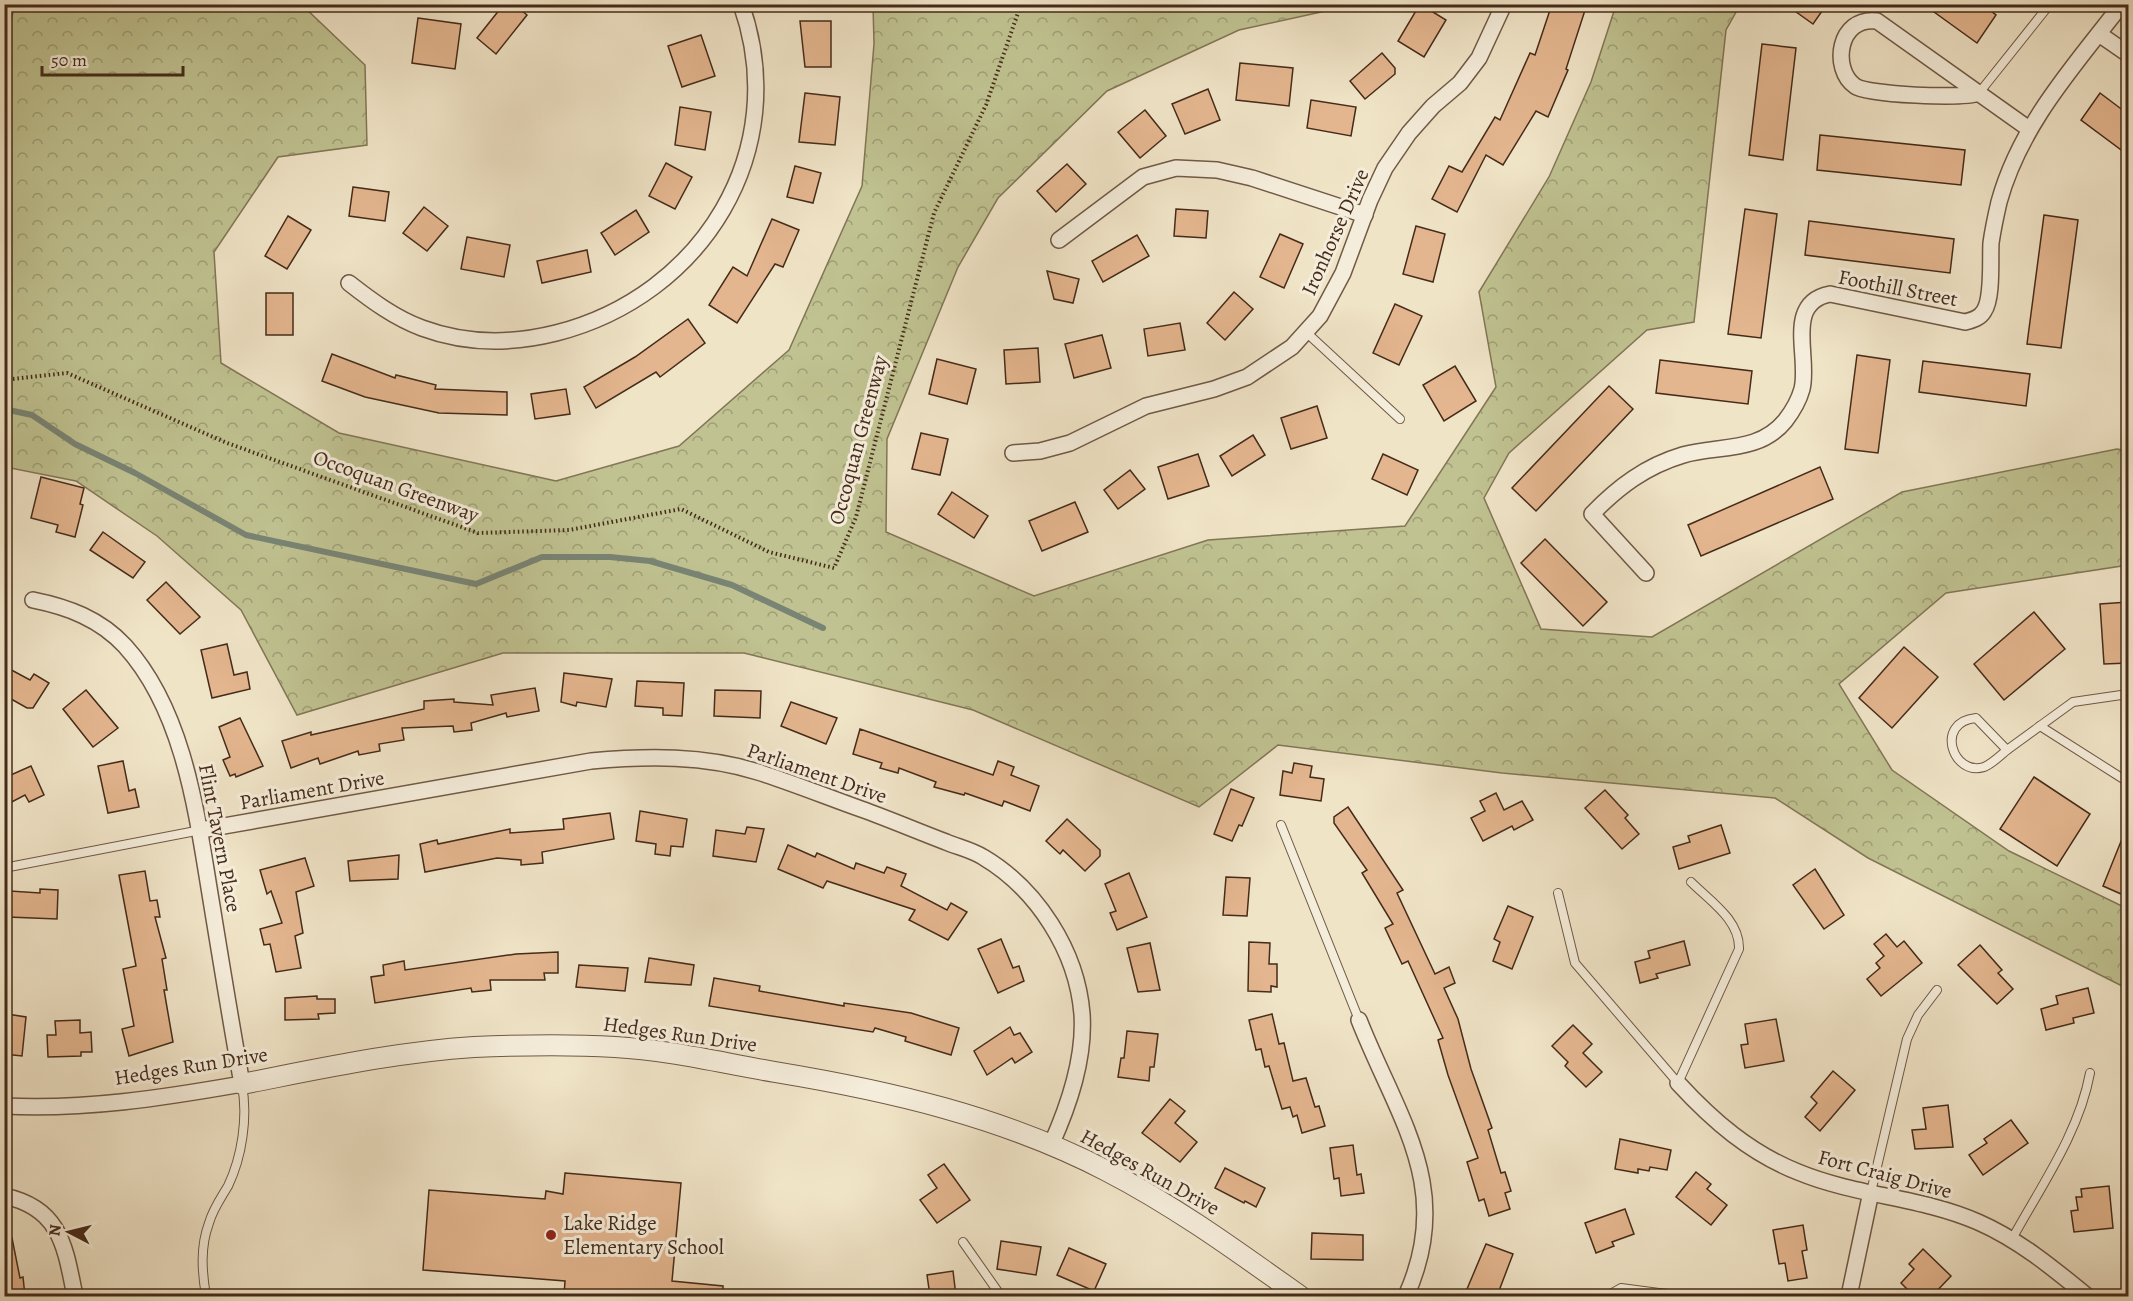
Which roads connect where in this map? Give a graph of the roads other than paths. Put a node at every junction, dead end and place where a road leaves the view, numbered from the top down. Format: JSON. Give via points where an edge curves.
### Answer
{"nodes":[{"id":1,"x":741,"y":4,"type":"edge"},
{"id":2,"x":1504,"y":4,"type":"edge"},
{"id":3,"x":2050,"y":4,"type":"edge"},
{"id":4,"x":2122,"y":4,"type":"edge"},
{"id":5,"x":2100,"y":34,"type":"junction"},
{"id":6,"x":2128,"y":54,"type":"edge"},
{"id":7,"x":1979,"y":93,"type":"junction"},
{"id":8,"x":2029,"y":129,"type":"junction"},
{"id":9,"x":1365,"y":215,"type":"junction"},
{"id":10,"x":1059,"y":240,"type":"dead end"},
{"id":11,"x":349,"y":283,"type":"dead end"},
{"id":12,"x":1307,"y":333,"type":"junction"},
{"id":13,"x":1400,"y":419,"type":"dead end"},
{"id":14,"x":1013,"y":453,"type":"dead end"},
{"id":15,"x":1646,"y":573,"type":"dead end"},
{"id":16,"x":33,"y":600,"type":"dead end"},
{"id":17,"x":2128,"y":693,"type":"edge"},
{"id":18,"x":2040,"y":726,"type":"junction"},
{"id":19,"x":2007,"y":750,"type":"junction"},
{"id":20,"x":2128,"y":782,"type":"edge"},
{"id":21,"x":1281,"y":825,"type":"dead end"},
{"id":22,"x":201,"y":830,"type":"junction"},
{"id":23,"x":9,"y":867,"type":"dead end"},
{"id":24,"x":1691,"y":882,"type":"dead end"},
{"id":25,"x":1558,"y":893,"type":"dead end"},
{"id":26,"x":1937,"y":990,"type":"dead end"},
{"id":27,"x":1359,"y":1020,"type":"joint"},
{"id":28,"x":2090,"y":1073,"type":"dead end"},
{"id":29,"x":1678,"y":1083,"type":"junction"},
{"id":30,"x":242,"y":1084,"type":"junction"},
{"id":31,"x":4,"y":1106,"type":"edge"},
{"id":32,"x":1052,"y":1145,"type":"junction"},
{"id":33,"x":1871,"y":1192,"type":"junction"},
{"id":34,"x":4,"y":1196,"type":"edge"},
{"id":35,"x":2012,"y":1239,"type":"junction"},
{"id":36,"x":963,"y":1242,"type":"dead end"},
{"id":37,"x":1658,"y":1295,"type":"edge"},
{"id":38,"x":75,"y":1296,"type":"edge"},
{"id":39,"x":206,"y":1296,"type":"edge"},
{"id":40,"x":415,"y":1296,"type":"edge"},
{"id":41,"x":430,"y":1296,"type":"edge"},
{"id":42,"x":1001,"y":1296,"type":"edge"},
{"id":43,"x":1300,"y":1296,"type":"edge"},
{"id":44,"x":1406,"y":1296,"type":"edge"},
{"id":45,"x":1607,"y":1296,"type":"edge"},
{"id":46,"x":1687,"y":1296,"type":"edge"},
{"id":47,"x":1849,"y":1296,"type":"edge"},
{"id":48,"x":2087,"y":1296,"type":"edge"}],
"edges":[{"from":1,"to":11,"type":"street","via":[[754,85],[753,123],[740,176],[708,235],[660,284],[606,316],[573,329],[483,341],[422,328],[374,303]]},
{"from":2,"to":9,"type":"street","name":"Ironhorse Drive","via":[[1479,58],[1460,83],[1409,133],[1385,168]]},
{"from":3,"to":7,"type":"lane"},
{"from":4,"to":5,"type":"street","name":"Foothill Street"},
{"from":5,"to":6,"type":"street"},
{"from":5,"to":8,"type":"street","name":"Foothill Street"},
{"from":7,"to":7,"type":"street","via":[[1877,21],[1857,23],[1845,37],[1845,76],[1864,91]]},
{"from":7,"to":8,"type":"street"},
{"from":8,"to":15,"type":"street","name":"Foothill Street","via":[[1999,203],[1985,310],[1965,322],[1830,294],[1810,302],[1802,325],[1802,387],[1795,405],[1773,432],[1743,446],[1712,448],[1654,466],[1616,488],[1592,514]]},
{"from":9,"to":10,"type":"street","via":[[1252,178],[1217,170],[1176,168],[1143,177]]},
{"from":9,"to":12,"type":"street","name":"Ironhorse Drive","via":[[1343,273]]},
{"from":12,"to":13,"type":"lane"},
{"from":12,"to":14,"type":"street","name":"Ironhorse Drive","via":[[1247,377],[1146,406],[1070,443]]},
{"from":16,"to":22,"type":"street","name":"Flint Tavern Place","via":[[83,614],[124,645],[140,665],[181,752]]},
{"from":17,"to":18,"type":"lane","via":[[2073,702]]},
{"from":18,"to":19,"type":"lane"},
{"from":18,"to":20,"type":"lane"},
{"from":19,"to":19,"type":"lane","via":[[1986,767],[1975,768],[1956,757],[1952,734],[1956,725],[1976,718]]},
{"from":21,"to":27,"type":"lane"},
{"from":22,"to":23,"type":"lane"},
{"from":22,"to":30,"type":"street","name":"Flint Tavern Place"},
{"from":22,"to":32,"type":"street","name":"Parliament Drive","via":[[591,761],[635,757],[679,758],[757,771],[894,821],[982,856],[1007,874],[1040,909],[1065,951],[1082,1015],[1080,1051]]},
{"from":24,"to":29,"type":"lane","via":[[1735,926],[1739,949]]},
{"from":25,"to":29,"type":"lane","via":[[1575,963]]},
{"from":26,"to":33,"type":"lane","via":[[1907,1039]]},
{"from":27,"to":44,"type":"street","via":[[1420,1163],[1426,1196],[1423,1247]]},
{"from":28,"to":35,"type":"lane","via":[[2085,1102],[2075,1124]]},
{"from":29,"to":33,"type":"street","name":"Fort Craig Drive","via":[[1729,1133],[1760,1153],[1799,1173]]},
{"from":30,"to":31,"type":"street","name":"Hedges Run Drive","via":[[142,1101]]},
{"from":30,"to":32,"type":"street","name":"Hedges Run Drive","via":[[358,1062],[472,1048],[616,1047],[860,1086],[942,1107]]},
{"from":30,"to":39,"type":"lane","via":[[242,1133],[236,1163],[208,1224],[203,1248]]},
{"from":32,"to":43,"type":"street","name":"Hedges Run Drive","via":[[1148,1194],[1228,1244]]},
{"from":33,"to":35,"type":"street","name":"Fort Craig Drive","via":[[1942,1209]]},
{"from":33,"to":47,"type":"street"},
{"from":34,"to":38,"type":"street","via":[[25,1200],[43,1212],[57,1229],[66,1250]]},
{"from":35,"to":48,"type":"street","name":"Fort Craig Drive"},
{"from":36,"to":42,"type":"lane"},
{"from":37,"to":45,"type":"lane","via":[[1621,1288]]},
{"from":37,"to":46,"type":"lane"},
{"from":40,"to":41,"type":"lane"}]}
